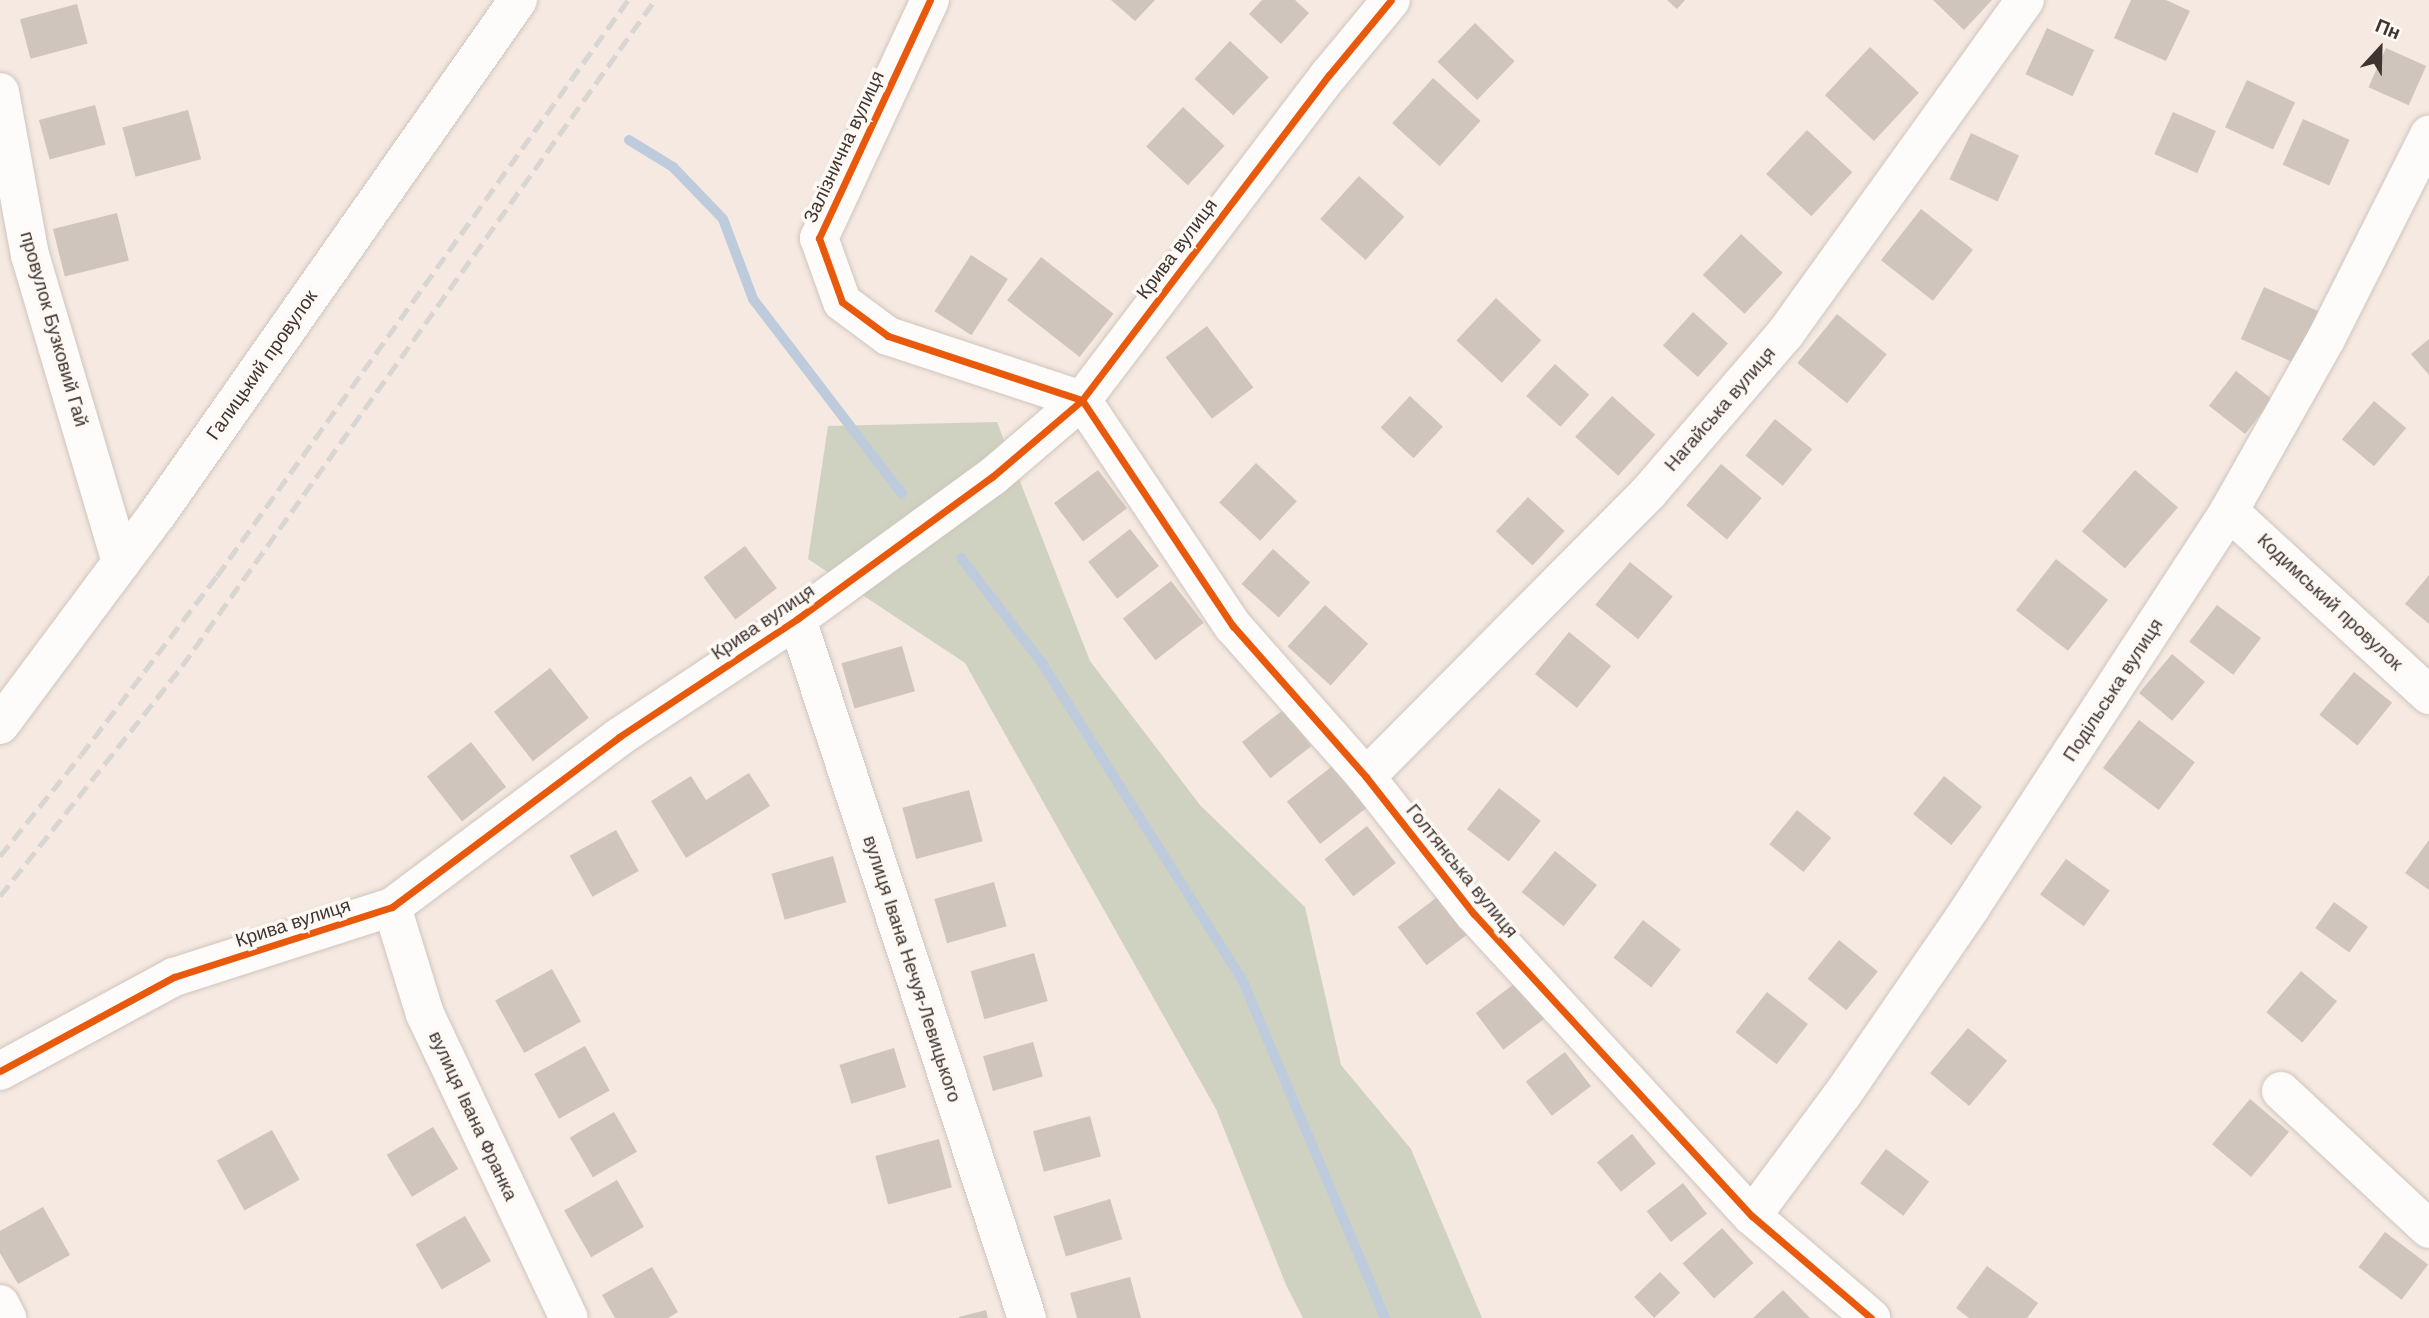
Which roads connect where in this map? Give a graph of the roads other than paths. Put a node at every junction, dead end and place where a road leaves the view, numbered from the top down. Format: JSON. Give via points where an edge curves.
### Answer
{"nodes":[{"id":1,"x":518,"y":0,"type":"edge"},
{"id":2,"x":930,"y":0,"type":"edge"},
{"id":3,"x":1391,"y":0,"type":"edge"},
{"id":4,"x":2025,"y":0,"type":"edge"},
{"id":5,"x":0,"y":92,"type":"edge"},
{"id":6,"x":2429,"y":135,"type":"edge"},
{"id":7,"x":1082,"y":400,"type":"junction"},
{"id":8,"x":2229,"y":511,"type":"junction"},
{"id":9,"x":121,"y":563,"type":"junction"},
{"id":10,"x":797,"y":619,"type":"junction"},
{"id":11,"x":2429,"y":695,"type":"edge"},
{"id":12,"x":0,"y":725,"type":"edge"},
{"id":13,"x":1366,"y":777,"type":"junction"},
{"id":14,"x":392,"y":907,"type":"junction"},
{"id":15,"x":0,"y":1071,"type":"edge"},
{"id":16,"x":2281,"y":1091,"type":"dead end"},
{"id":17,"x":1752,"y":1216,"type":"junction"},
{"id":18,"x":2429,"y":1229,"type":"edge"},
{"id":19,"x":0,"y":1304,"type":"edge"},
{"id":20,"x":7,"y":1318,"type":"edge"},
{"id":21,"x":569,"y":1318,"type":"edge"},
{"id":22,"x":1027,"y":1318,"type":"edge"},
{"id":23,"x":1871,"y":1318,"type":"edge"}],
"edges":[{"from":1,"to":9,"type":"street","name":"Галицький провулок"},
{"from":2,"to":7,"type":"street","name":"Залізнична вулиця","via":[[818,238],[842,302],[888,336]]},
{"from":3,"to":7,"type":"street","name":"Крива вулиця"},
{"from":4,"to":13,"type":"street","name":"Нагайська вулиця","via":[[1785,334],[1648,492]]},
{"from":5,"to":9,"type":"street","name":"провулок Бузковий Гай","via":[[30,255]]},
{"from":6,"to":8,"type":"street","name":"Подільська вулиця","via":[[2326,340]]},
{"from":7,"to":10,"type":"street","name":"Крива вулиця","via":[[992,477]]},
{"from":7,"to":13,"type":"street","name":"Голтянська вулиця","via":[[1233,626]]},
{"from":8,"to":11,"type":"street","name":"Кодимський провулок"},
{"from":8,"to":17,"type":"street","name":"Подільська вулиця","via":[[1971,907]]},
{"from":9,"to":12,"type":"street","name":"Галицький провулок"},
{"from":10,"to":14,"type":"street","name":"Крива вулиця","via":[[619,737]]},
{"from":10,"to":22,"type":"street","name":"вулиця Івана Нечуя-Левицького"},
{"from":13,"to":17,"type":"street","name":"Голтянська вулиця","via":[[1474,914]]},
{"from":14,"to":15,"type":"street","name":"Крива вулиця","via":[[174,977]]},
{"from":14,"to":21,"type":"street","name":"вулиця Івана Франка","via":[[425,1014]]},
{"from":16,"to":18,"type":"street"},
{"from":17,"to":23,"type":"street","name":"Голтянська вулиця"},
{"from":19,"to":20,"type":"street"}]}
